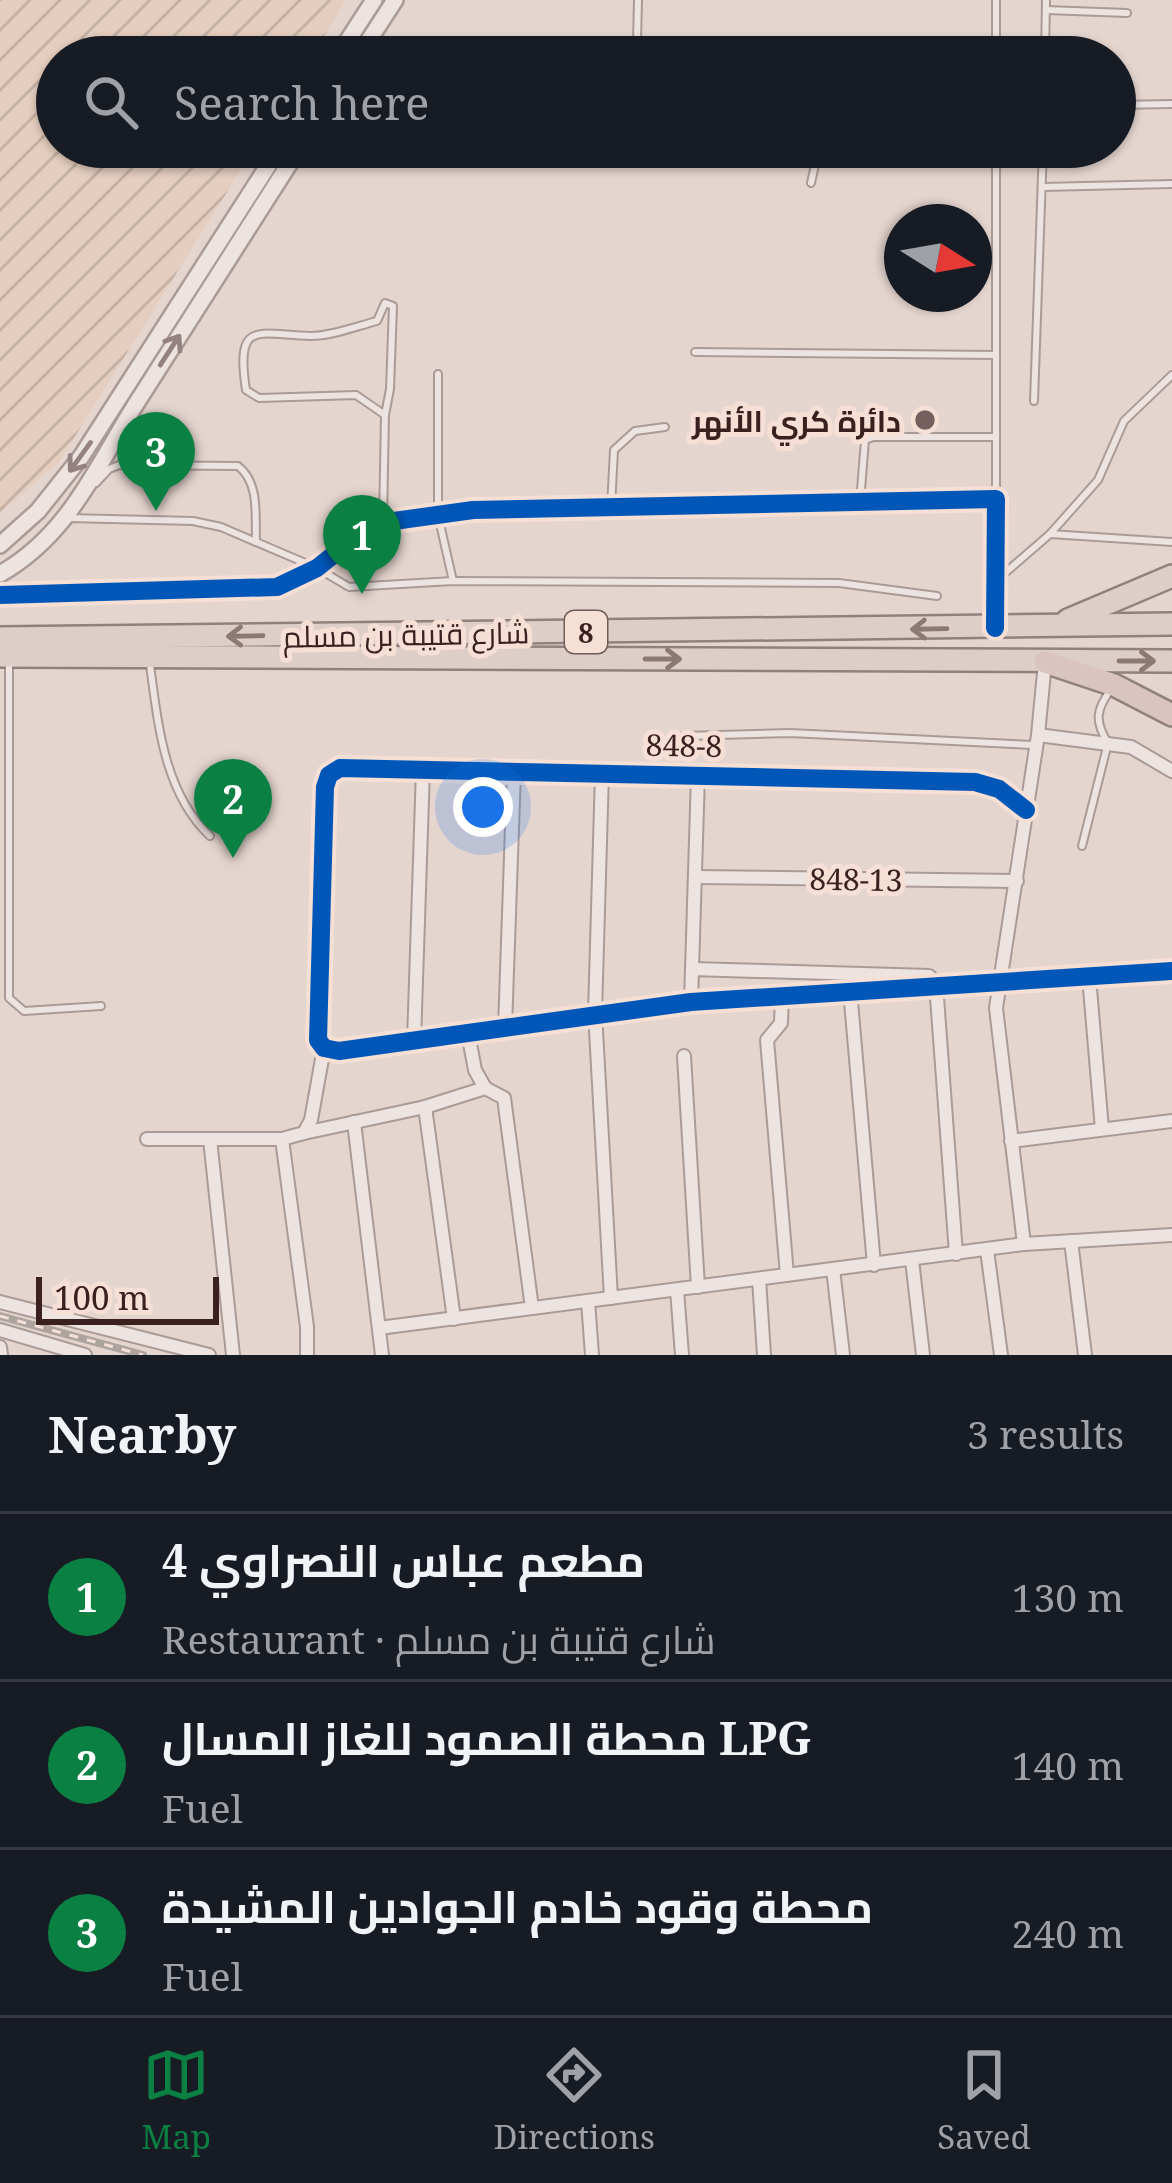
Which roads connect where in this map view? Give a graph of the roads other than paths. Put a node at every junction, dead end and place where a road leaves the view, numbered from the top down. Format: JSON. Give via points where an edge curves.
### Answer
{"nodes":[{"id":1,"x":374,"y":0,"type":"edge"},
{"id":2,"x":395,"y":0,"type":"edge"},
{"id":3,"x":638,"y":0,"type":"edge"},
{"id":4,"x":996,"y":0,"type":"edge"},
{"id":5,"x":1046,"y":0,"type":"edge"},
{"id":6,"x":1046,"y":10,"type":"junction"},
{"id":7,"x":1127,"y":13,"type":"dead end"},
{"id":8,"x":351,"y":36,"type":"edge"},
{"id":9,"x":372,"y":36,"type":"edge"},
{"id":10,"x":637,"y":36,"type":"edge"},
{"id":11,"x":996,"y":36,"type":"edge"},
{"id":12,"x":1045,"y":36,"type":"edge"},
{"id":13,"x":1172,"y":104,"type":"edge"},
{"id":14,"x":1136,"y":105,"type":"edge"},
{"id":15,"x":267,"y":168,"type":"edge"},
{"id":16,"x":287,"y":168,"type":"edge"},
{"id":17,"x":814,"y":168,"type":"edge"},
{"id":18,"x":996,"y":168,"type":"edge"},
{"id":19,"x":1042,"y":168,"type":"edge"},
{"id":20,"x":811,"y":183,"type":"dead end"},
{"id":21,"x":1172,"y":184,"type":"edge"},
{"id":22,"x":1042,"y":187,"type":"junction"},
{"id":23,"x":695,"y":352,"type":"dead end"},
{"id":24,"x":996,"y":355,"type":"junction"},
{"id":25,"x":438,"y":374,"type":"dead end"},
{"id":26,"x":1172,"y":375,"type":"edge"},
{"id":27,"x":1034,"y":401,"type":"dead end"},
{"id":28,"x":385,"y":415,"type":"junction"},
{"id":29,"x":665,"y":427,"type":"dead end"},
{"id":30,"x":996,"y":436,"type":"junction"},
{"id":31,"x":86,"y":489,"type":"junction"},
{"id":32,"x":53,"y":494,"type":"junction"},
{"id":33,"x":996,"y":499,"type":"junction"},
{"id":34,"x":860,"y":502,"type":"junction"},
{"id":35,"x":611,"y":508,"type":"junction"},
{"id":36,"x":438,"y":515,"type":"junction"},
{"id":37,"x":68,"y":518,"type":"junction"},
{"id":38,"x":383,"y":523,"type":"junction"},
{"id":39,"x":1050,"y":534,"type":"junction"},
{"id":40,"x":256,"y":542,"type":"junction"},
{"id":41,"x":1172,"y":542,"type":"edge"},
{"id":42,"x":0,"y":545,"type":"edge"},
{"id":43,"x":317,"y":568,"type":"junction"},
{"id":44,"x":0,"y":574,"type":"edge"},
{"id":45,"x":1172,"y":576,"type":"edge"},
{"id":46,"x":453,"y":580,"type":"junction"},
{"id":47,"x":996,"y":581,"type":"junction"},
{"id":48,"x":0,"y":595,"type":"edge"},
{"id":49,"x":938,"y":596,"type":"dead end"},
{"id":50,"x":1172,"y":624,"type":"edge"},
{"id":51,"x":1043,"y":627,"type":"junction"},
{"id":52,"x":995,"y":628,"type":"junction"},
{"id":53,"x":3,"y":650,"type":"edge"},
{"id":54,"x":149,"y":655,"type":"junction"},
{"id":55,"x":1172,"y":661,"type":"edge"},
{"id":56,"x":1045,"y":662,"type":"junction"},
{"id":57,"x":1114,"y":685,"type":"junction"},
{"id":58,"x":1172,"y":715,"type":"edge"},
{"id":59,"x":11,"y":722,"type":"junction"},
{"id":60,"x":0,"y":724,"type":"edge"},
{"id":61,"x":683,"y":736,"type":"dead end"},
{"id":62,"x":1038,"y":740,"type":"junction"},
{"id":63,"x":1108,"y":743,"type":"junction"},
{"id":64,"x":423,"y":769,"type":"junction"},
{"id":65,"x":514,"y":771,"type":"junction"},
{"id":66,"x":1172,"y":771,"type":"edge"},
{"id":67,"x":602,"y":773,"type":"junction"},
{"id":68,"x":698,"y":776,"type":"junction"},
{"id":69,"x":1026,"y":810,"type":"junction"},
{"id":70,"x":210,"y":836,"type":"dead end"},
{"id":71,"x":1082,"y":846,"type":"dead end"},
{"id":72,"x":695,"y":877,"type":"junction"},
{"id":73,"x":1017,"y":881,"type":"junction"},
{"id":74,"x":692,"y":969,"type":"junction"},
{"id":75,"x":1172,"y":971,"type":"edge"},
{"id":76,"x":1089,"y":977,"type":"junction"},
{"id":77,"x":999,"y":983,"type":"junction"},
{"id":78,"x":937,"y":985,"type":"junction"},
{"id":79,"x":850,"y":991,"type":"junction"},
{"id":80,"x":782,"y":995,"type":"junction"},
{"id":81,"x":691,"y":1001,"type":"junction"},
{"id":82,"x":100,"y":1006,"type":"dead end"},
{"id":83,"x":595,"y":1013,"type":"junction"},
{"id":84,"x":505,"y":1028,"type":"junction"},
{"id":85,"x":467,"y":1033,"type":"junction"},
{"id":86,"x":414,"y":1041,"type":"junction"},
{"id":87,"x":324,"y":1048,"type":"junction"},
{"id":88,"x":684,"y":1055,"type":"dead end"},
{"id":89,"x":485,"y":1088,"type":"junction"},
{"id":90,"x":425,"y":1106,"type":"junction"},
{"id":91,"x":1172,"y":1121,"type":"edge"},
{"id":92,"x":354,"y":1122,"type":"junction"},
{"id":93,"x":1102,"y":1129,"type":"junction"},
{"id":94,"x":304,"y":1133,"type":"junction"},
{"id":95,"x":147,"y":1139,"type":"dead end"},
{"id":96,"x":210,"y":1139,"type":"junction"},
{"id":97,"x":282,"y":1139,"type":"junction"},
{"id":98,"x":1011,"y":1141,"type":"junction"},
{"id":99,"x":1172,"y":1235,"type":"edge"},
{"id":100,"x":1071,"y":1241,"type":"junction"},
{"id":101,"x":1024,"y":1244,"type":"junction"},
{"id":102,"x":987,"y":1250,"type":"junction"},
{"id":103,"x":956,"y":1255,"type":"junction"},
{"id":104,"x":912,"y":1260,"type":"junction"},
{"id":105,"x":874,"y":1265,"type":"junction"},
{"id":106,"x":833,"y":1269,"type":"junction"},
{"id":107,"x":787,"y":1275,"type":"junction"},
{"id":108,"x":759,"y":1279,"type":"junction"},
{"id":109,"x":698,"y":1287,"type":"junction"},
{"id":110,"x":677,"y":1290,"type":"junction"},
{"id":111,"x":611,"y":1298,"type":"junction"},
{"id":112,"x":588,"y":1301,"type":"junction"},
{"id":113,"x":0,"y":1302,"type":"edge"},
{"id":114,"x":532,"y":1309,"type":"junction"},
{"id":115,"x":454,"y":1319,"type":"junction"},
{"id":116,"x":379,"y":1328,"type":"junction"},
{"id":117,"x":1,"y":1330,"type":"edge"},
{"id":118,"x":0,"y":1349,"type":"edge"},
{"id":119,"x":85,"y":1355,"type":"edge"},
{"id":120,"x":209,"y":1355,"type":"edge"},
{"id":121,"x":232,"y":1355,"type":"edge"},
{"id":122,"x":307,"y":1355,"type":"edge"},
{"id":123,"x":382,"y":1355,"type":"edge"},
{"id":124,"x":592,"y":1355,"type":"edge"},
{"id":125,"x":682,"y":1355,"type":"edge"},
{"id":126,"x":764,"y":1355,"type":"edge"},
{"id":127,"x":843,"y":1355,"type":"edge"},
{"id":128,"x":922,"y":1355,"type":"edge"},
{"id":129,"x":1001,"y":1355,"type":"edge"},
{"id":130,"x":1084,"y":1355,"type":"edge"}],
"edges":[{"from":1,"to":8,"type":"street"},
{"from":2,"to":9,"type":"street"},
{"from":3,"to":10,"type":"lane"},
{"from":4,"to":11,"type":"lane"},
{"from":5,"to":6,"type":"lane"},
{"from":6,"to":7,"type":"lane"},
{"from":6,"to":12,"type":"lane"},
{"from":13,"to":14,"type":"lane"},
{"from":15,"to":32,"type":"street","one_way":true},
{"from":31,"to":16,"type":"street","one_way":true},
{"from":17,"to":20,"type":"lane"},
{"from":18,"to":24,"type":"lane"},
{"from":19,"to":22,"type":"lane"},
{"from":21,"to":22,"type":"lane"},
{"from":22,"to":27,"type":"lane"},
{"from":23,"to":24,"type":"lane"},
{"from":24,"to":30,"type":"lane"},
{"from":25,"to":36,"type":"lane"},
{"from":26,"to":39,"type":"lane","via":[[1124,421],[1098,480]]},
{"from":28,"to":28,"type":"lane","via":[[393,306],[385,303],[377,321],[313,336],[282,331],[248,339],[246,390],[259,398],[356,394]]},
{"from":28,"to":38,"type":"lane"},
{"from":29,"to":35,"type":"lane","via":[[620,440]]},
{"from":30,"to":33,"type":"lane"},
{"from":30,"to":34,"type":"lane","via":[[873,436],[865,440]]},
{"from":31,"to":32,"type":"lane"},
{"from":31,"to":37,"type":"street"},
{"from":31,"to":40,"type":"lane","via":[[119,465],[238,466],[253,486]]},
{"from":32,"to":42,"type":"street"},
{"from":33,"to":34,"type":"street"},
{"from":33,"to":47,"type":"street"},
{"from":34,"to":35,"type":"street"},
{"from":35,"to":36,"type":"street"},
{"from":36,"to":38,"type":"street"},
{"from":36,"to":46,"type":"lane"},
{"from":37,"to":40,"type":"lane","via":[[193,521]]},
{"from":37,"to":44,"type":"street"},
{"from":38,"to":43,"type":"street"},
{"from":39,"to":41,"type":"lane"},
{"from":39,"to":47,"type":"lane"},
{"from":40,"to":43,"type":"lane"},
{"from":43,"to":46,"type":"lane","via":[[349,587]]},
{"from":43,"to":48,"type":"street","via":[[277,587]]},
{"from":45,"to":51,"type":"highway"},
{"from":46,"to":49,"type":"lane","via":[[839,583]]},
{"from":47,"to":52,"type":"street"},
{"from":50,"to":51,"type":"highway","name":"شارع قتيبة بن مسلم","number":"8"},
{"from":51,"to":52,"type":"highway","name":"شارع قتيبة بن مسلم","number":"8"},
{"from":52,"to":53,"type":"highway","name":"شارع قتيبة بن مسلم","number":"8","one_way":true},
{"from":53,"to":54,"type":"highway","name":"شارع قتيبة بن مسلم","number":"8"},
{"from":53,"to":59,"type":"lane"},
{"from":54,"to":56,"type":"highway","name":"شارع قتيبة بن مسلم","number":"8","one_way":true},
{"from":54,"to":70,"type":"lane","via":[[174,781]]},
{"from":56,"to":55,"type":"highway","name":"شارع قتيبة بن مسلم","number":"8","one_way":true},
{"from":56,"to":57,"type":"highway"},
{"from":56,"to":62,"type":"street"},
{"from":57,"to":58,"type":"highway"},
{"from":57,"to":63,"type":"lane","via":[[1096,720]]},
{"from":59,"to":60,"type":"lane"},
{"from":59,"to":82,"type":"lane","via":[[9,998],[24,1011]]},
{"from":61,"to":62,"type":"lane"},
{"from":62,"to":63,"type":"street"},
{"from":62,"to":69,"type":"street"},
{"from":63,"to":66,"type":"street","via":[[1142,751]]},
{"from":63,"to":71,"type":"lane"},
{"from":64,"to":65,"type":"street","name":"848-8"},
{"from":64,"to":86,"type":"street"},
{"from":64,"to":87,"type":"street","name":"848-8","via":[[346,767],[326,781],[316,1034]]},
{"from":65,"to":67,"type":"street","name":"848-8"},
{"from":65,"to":84,"type":"street"},
{"from":67,"to":68,"type":"street","name":"848-8"},
{"from":67,"to":83,"type":"street"},
{"from":68,"to":69,"type":"street","name":"848-8","via":[[975,782],[999,788]]},
{"from":68,"to":72,"type":"street"},
{"from":69,"to":73,"type":"street"},
{"from":72,"to":73,"type":"street","name":"848-13"},
{"from":72,"to":74,"type":"street"},
{"from":73,"to":77,"type":"street"},
{"from":74,"to":78,"type":"street","via":[[918,974]]},
{"from":74,"to":81,"type":"street"},
{"from":75,"to":76,"type":"street"},
{"from":76,"to":77,"type":"street"},
{"from":76,"to":93,"type":"street"},
{"from":77,"to":78,"type":"street"},
{"from":77,"to":98,"type":"street"},
{"from":78,"to":79,"type":"street"},
{"from":78,"to":103,"type":"street"},
{"from":79,"to":80,"type":"street"},
{"from":79,"to":105,"type":"street"},
{"from":80,"to":81,"type":"street"},
{"from":80,"to":107,"type":"street","via":[[781,1023],[767,1040]]},
{"from":81,"to":83,"type":"street"},
{"from":83,"to":84,"type":"street"},
{"from":83,"to":111,"type":"street"},
{"from":84,"to":85,"type":"street"},
{"from":85,"to":86,"type":"street"},
{"from":85,"to":89,"type":"street"},
{"from":86,"to":87,"type":"street"},
{"from":87,"to":94,"type":"street"},
{"from":88,"to":109,"type":"street"},
{"from":89,"to":90,"type":"street"},
{"from":89,"to":114,"type":"street","via":[[504,1098]]},
{"from":90,"to":92,"type":"street"},
{"from":90,"to":115,"type":"street"},
{"from":91,"to":93,"type":"street"},
{"from":92,"to":94,"type":"street"},
{"from":92,"to":116,"type":"street"},
{"from":93,"to":98,"type":"street"},
{"from":94,"to":97,"type":"street"},
{"from":95,"to":96,"type":"street"},
{"from":96,"to":97,"type":"street"},
{"from":96,"to":121,"type":"street"},
{"from":97,"to":122,"type":"street"},
{"from":98,"to":101,"type":"street"},
{"from":99,"to":100,"type":"street"},
{"from":100,"to":101,"type":"street"},
{"from":100,"to":130,"type":"street"},
{"from":101,"to":102,"type":"street"},
{"from":102,"to":103,"type":"street"},
{"from":102,"to":129,"type":"street"},
{"from":103,"to":104,"type":"street"},
{"from":104,"to":105,"type":"street"},
{"from":104,"to":128,"type":"street"},
{"from":105,"to":106,"type":"street"},
{"from":106,"to":107,"type":"street"},
{"from":106,"to":127,"type":"street"},
{"from":107,"to":108,"type":"street"},
{"from":108,"to":109,"type":"street"},
{"from":108,"to":126,"type":"street"},
{"from":109,"to":110,"type":"street"},
{"from":110,"to":111,"type":"street"},
{"from":110,"to":125,"type":"street"},
{"from":111,"to":112,"type":"street"},
{"from":112,"to":114,"type":"street"},
{"from":112,"to":124,"type":"street"},
{"from":113,"to":120,"type":"street"},
{"from":114,"to":115,"type":"street"},
{"from":115,"to":116,"type":"street"},
{"from":116,"to":123,"type":"street"},
{"from":117,"to":118,"type":"street"},
{"from":117,"to":119,"type":"street"}]}
